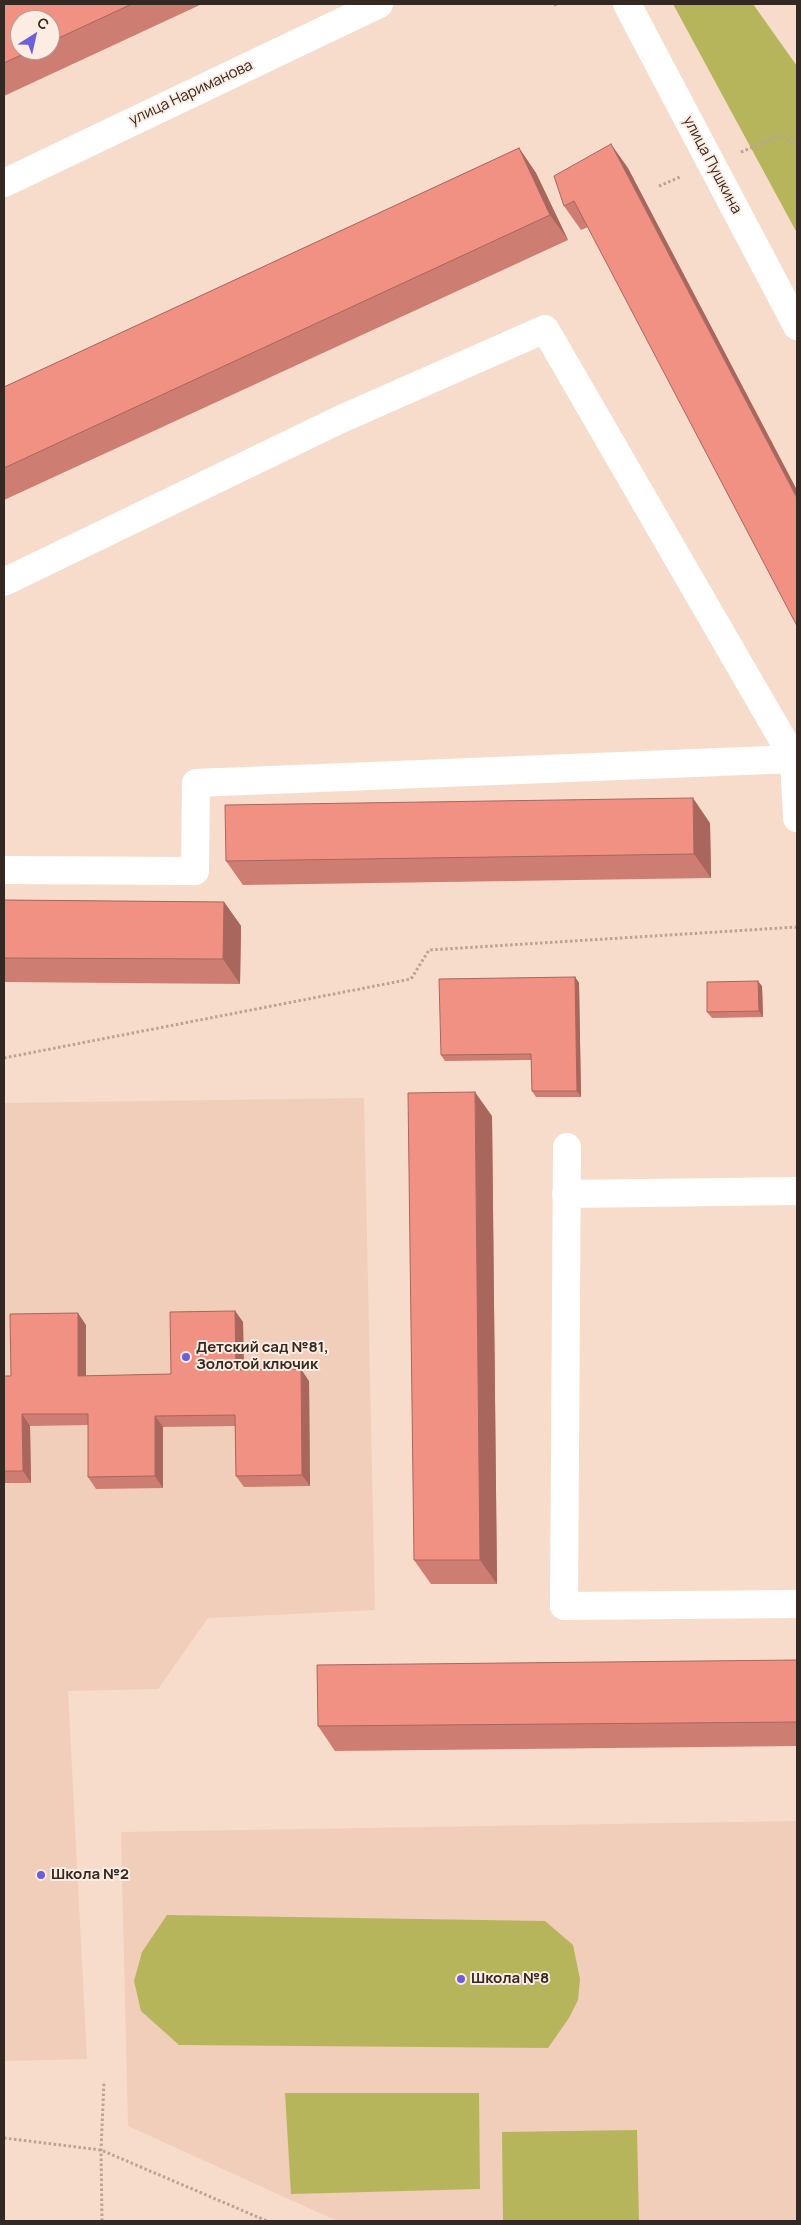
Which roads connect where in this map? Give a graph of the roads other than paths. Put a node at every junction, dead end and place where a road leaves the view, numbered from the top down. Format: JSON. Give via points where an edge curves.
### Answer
{"nodes":[{"id":1,"x":379,"y":4,"type":"edge"},
{"id":2,"x":627,"y":4,"type":"edge"},
{"id":3,"x":4,"y":183,"type":"edge"},
{"id":4,"x":797,"y":326,"type":"edge"},
{"id":5,"x":4,"y":582,"type":"edge"},
{"id":6,"x":794,"y":759,"type":"junction"},
{"id":7,"x":797,"y":818,"type":"edge"},
{"id":8,"x":4,"y":870,"type":"edge"},
{"id":9,"x":567,"y":1147,"type":"dead end"},
{"id":10,"x":797,"y":1191,"type":"edge"},
{"id":11,"x":566,"y":1194,"type":"junction"},
{"id":12,"x":797,"y":1604,"type":"edge"}],
"edges":[{"from":1,"to":3,"type":"street","name":"улица Нариманова"},
{"from":2,"to":4,"type":"street","name":"улица Пушкина"},
{"from":5,"to":6,"type":"street","via":[[339,420],[546,329]]},
{"from":6,"to":7,"type":"street"},
{"from":6,"to":8,"type":"street","via":[[196,783],[195,871]]},
{"from":9,"to":11,"type":"street"},
{"from":10,"to":11,"type":"street"},
{"from":11,"to":12,"type":"street","via":[[564,1606]]}]}
